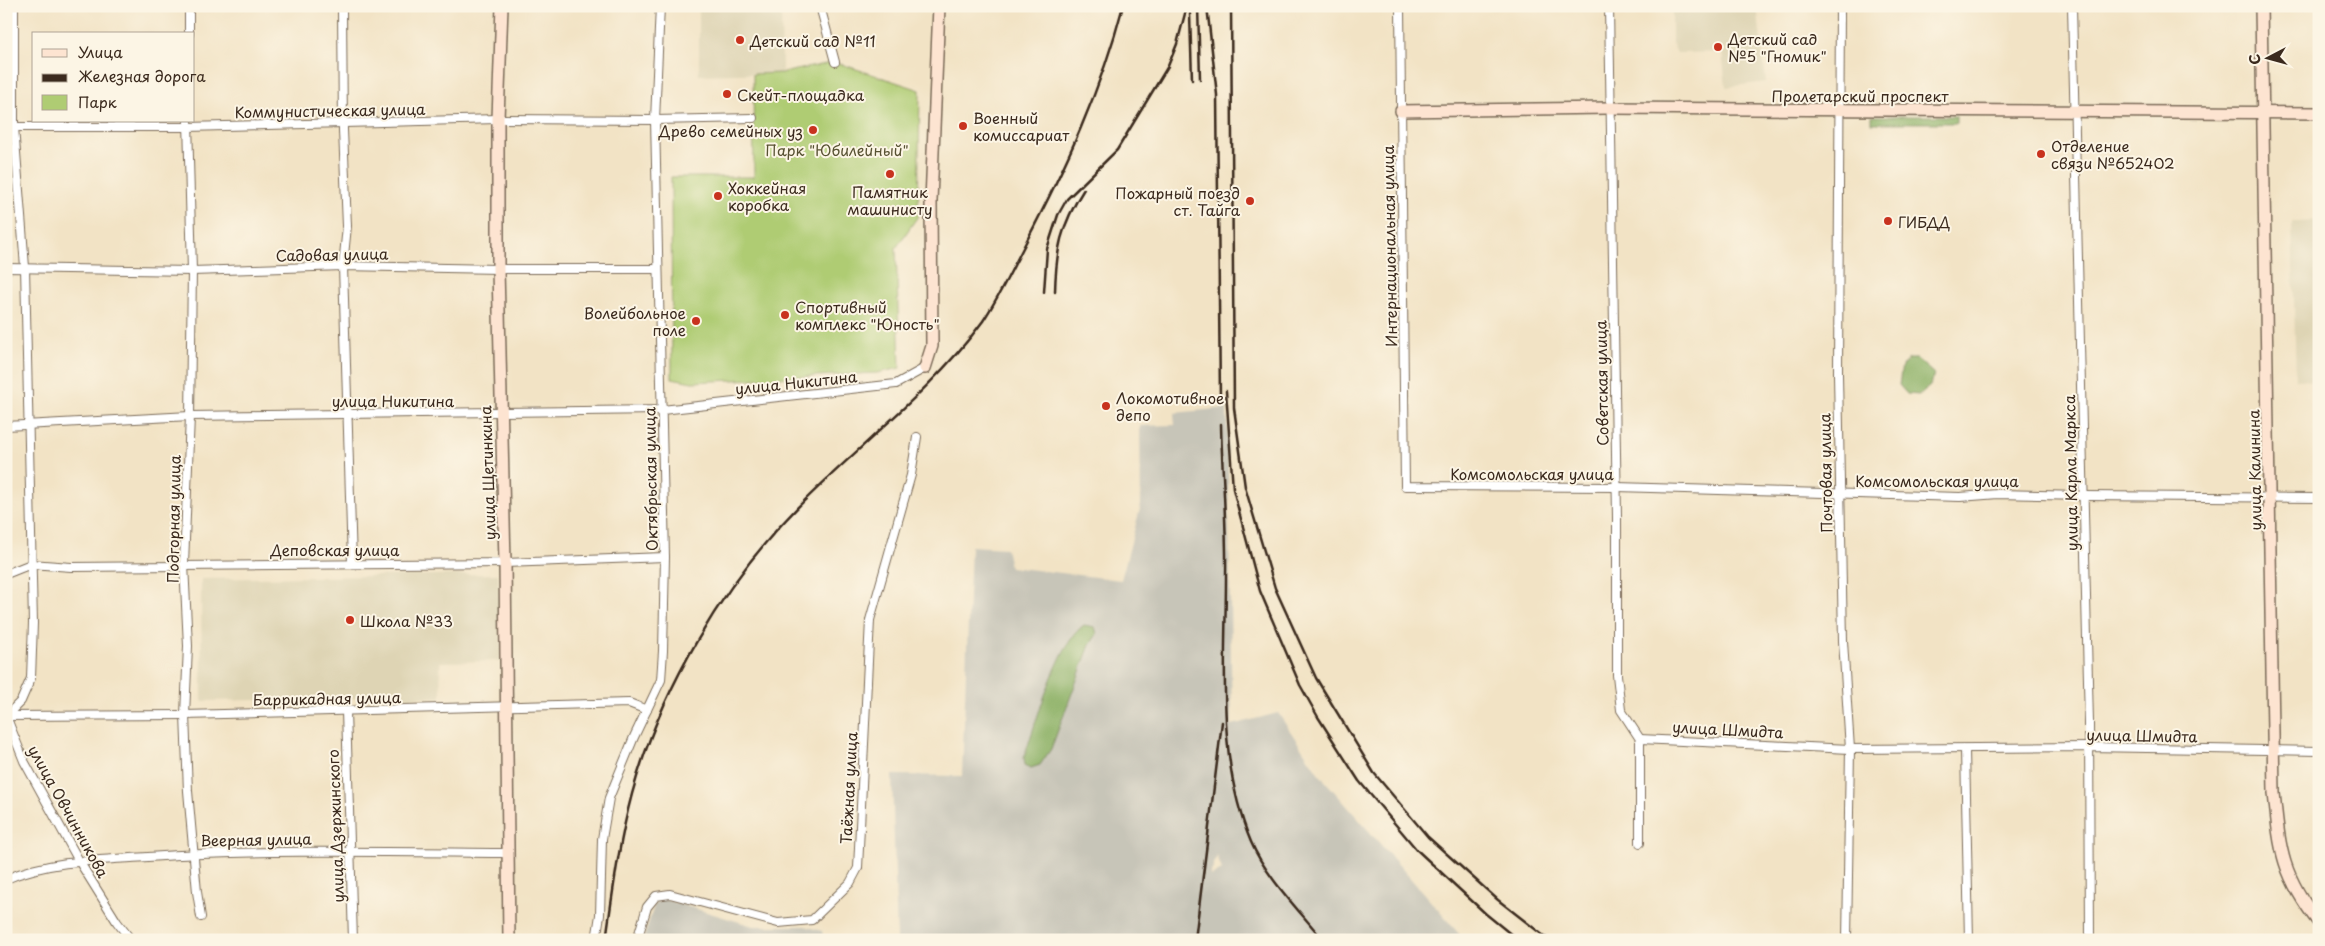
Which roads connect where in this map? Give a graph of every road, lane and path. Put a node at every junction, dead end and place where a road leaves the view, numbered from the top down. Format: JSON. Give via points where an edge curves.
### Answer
{"nodes":[{"id":1,"x":14,"y":6,"type":"edge"},
{"id":2,"x":189,"y":6,"type":"edge"},
{"id":3,"x":342,"y":6,"type":"edge"},
{"id":4,"x":502,"y":6,"type":"edge"},
{"id":5,"x":660,"y":6,"type":"edge"},
{"id":6,"x":820,"y":6,"type":"edge"},
{"id":7,"x":939,"y":6,"type":"edge"},
{"id":8,"x":1400,"y":6,"type":"edge"},
{"id":9,"x":1609,"y":6,"type":"edge"},
{"id":10,"x":1840,"y":6,"type":"edge"},
{"id":11,"x":2072,"y":6,"type":"edge"},
{"id":12,"x":2261,"y":6,"type":"edge"},
{"id":13,"x":189,"y":32,"type":"edge"},
{"id":14,"x":835,"y":62,"type":"dead end"},
{"id":15,"x":1609,"y":108,"type":"junction"},
{"id":16,"x":1839,"y":110,"type":"junction"},
{"id":17,"x":1401,"y":111,"type":"junction"},
{"id":18,"x":2076,"y":111,"type":"junction"},
{"id":19,"x":2263,"y":112,"type":"junction"},
{"id":20,"x":2319,"y":113,"type":"edge"},
{"id":21,"x":753,"y":118,"type":"dead end"},
{"id":22,"x":498,"y":119,"type":"junction"},
{"id":23,"x":655,"y":120,"type":"junction"},
{"id":24,"x":343,"y":122,"type":"junction"},
{"id":25,"x":188,"y":124,"type":"edge"},
{"id":26,"x":10,"y":127,"type":"edge"},
{"id":27,"x":342,"y":266,"type":"junction"},
{"id":28,"x":25,"y":267,"type":"junction"},
{"id":29,"x":6,"y":268,"type":"edge"},
{"id":30,"x":658,"y":268,"type":"junction"},
{"id":31,"x":498,"y":269,"type":"junction"},
{"id":32,"x":192,"y":271,"type":"junction"},
{"id":33,"x":925,"y":368,"type":"joint"},
{"id":34,"x":662,"y":410,"type":"junction"},
{"id":35,"x":346,"y":413,"type":"junction"},
{"id":36,"x":500,"y":413,"type":"junction"},
{"id":37,"x":190,"y":416,"type":"junction"},
{"id":38,"x":6,"y":426,"type":"edge"},
{"id":39,"x":28,"y":426,"type":"junction"},
{"id":40,"x":918,"y":437,"type":"dead end"},
{"id":41,"x":1405,"y":486,"type":"joint"},
{"id":42,"x":1617,"y":487,"type":"junction"},
{"id":43,"x":1839,"y":493,"type":"junction"},
{"id":44,"x":2085,"y":496,"type":"junction"},
{"id":45,"x":2269,"y":498,"type":"junction"},
{"id":46,"x":2319,"y":498,"type":"edge"},
{"id":47,"x":665,"y":557,"type":"junction"},
{"id":48,"x":352,"y":563,"type":"junction"},
{"id":49,"x":505,"y":563,"type":"junction"},
{"id":50,"x":31,"y":564,"type":"junction"},
{"id":51,"x":184,"y":564,"type":"junction"},
{"id":52,"x":6,"y":574,"type":"edge"},
{"id":53,"x":507,"y":708,"type":"junction"},
{"id":54,"x":647,"y":710,"type":"junction"},
{"id":55,"x":346,"y":711,"type":"junction"},
{"id":56,"x":185,"y":715,"type":"junction"},
{"id":57,"x":6,"y":716,"type":"edge"},
{"id":58,"x":1640,"y":739,"type":"junction"},
{"id":59,"x":2089,"y":747,"type":"junction"},
{"id":60,"x":1850,"y":748,"type":"junction"},
{"id":61,"x":1966,"y":749,"type":"junction"},
{"id":62,"x":2273,"y":751,"type":"junction"},
{"id":63,"x":2319,"y":751,"type":"edge"},
{"id":64,"x":1640,"y":843,"type":"dead end"},
{"id":65,"x":350,"y":852,"type":"junction"},
{"id":66,"x":509,"y":853,"type":"junction"},
{"id":67,"x":194,"y":854,"type":"junction"},
{"id":68,"x":79,"y":861,"type":"junction"},
{"id":69,"x":6,"y":879,"type":"edge"},
{"id":70,"x":201,"y":917,"type":"dead end"},
{"id":71,"x":2319,"y":923,"type":"edge"},
{"id":72,"x":130,"y":940,"type":"edge"},
{"id":73,"x":353,"y":940,"type":"edge"},
{"id":74,"x":509,"y":940,"type":"edge"},
{"id":75,"x":596,"y":940,"type":"edge"},
{"id":76,"x":637,"y":940,"type":"edge"},
{"id":77,"x":1847,"y":940,"type":"edge"},
{"id":78,"x":1969,"y":940,"type":"edge"},
{"id":79,"x":2090,"y":940,"type":"edge"}],
"edges":[{"from":1,"to":26,"type":"street"},
{"from":2,"to":13,"type":"street"},
{"from":3,"to":24,"type":"street"},
{"from":4,"to":22,"type":"street","name":"улица Щетинкина"},
{"from":5,"to":23,"type":"street","name":"Октябрьская улица"},
{"from":6,"to":14,"type":"street"},
{"from":7,"to":33,"type":"street","via":[[931,201],[932,346]]},
{"from":8,"to":17,"type":"street","name":"Интернациональная улица"},
{"from":9,"to":15,"type":"street","name":"Советская улица"},
{"from":10,"to":16,"type":"street","name":"Почтовая улица"},
{"from":11,"to":18,"type":"street","name":"улица Карла Маркса"},
{"from":12,"to":19,"type":"street","name":"улица Калинина"},
{"from":15,"to":16,"type":"street","name":"Пролетарский проспект"},
{"from":15,"to":17,"type":"street","name":"Пролетарский проспект"},
{"from":15,"to":42,"type":"street","name":"Советская улица"},
{"from":16,"to":18,"type":"street","name":"Пролетарский проспект"},
{"from":16,"to":43,"type":"street","name":"Почтовая улица"},
{"from":17,"to":41,"type":"street","name":"Интернациональная улица"},
{"from":18,"to":19,"type":"street","name":"Пролетарский проспект"},
{"from":18,"to":44,"type":"street","name":"улица Карла Маркса"},
{"from":19,"to":20,"type":"street","name":"Пролетарский проспект"},
{"from":19,"to":45,"type":"street","name":"улица Калинина"},
{"from":21,"to":23,"type":"street","name":"Коммунистическая улица"},
{"from":22,"to":23,"type":"street","name":"Коммунистическая улица"},
{"from":22,"to":24,"type":"street","name":"Коммунистическая улица"},
{"from":22,"to":31,"type":"street","name":"улица Щетинкина"},
{"from":23,"to":30,"type":"street","name":"Октябрьская улица"},
{"from":24,"to":25,"type":"street","name":"Коммунистическая улица"},
{"from":24,"to":27,"type":"street","via":[[347,226]]},
{"from":25,"to":26,"type":"street","name":"Коммунистическая улица"},
{"from":25,"to":32,"type":"street","name":"Подгорная улица"},
{"from":26,"to":28,"type":"street"},
{"from":27,"to":31,"type":"street","name":"Садовая улица"},
{"from":27,"to":32,"type":"street","name":"Садовая улица"},
{"from":27,"to":35,"type":"street"},
{"from":28,"to":29,"type":"street","name":"Садовая улица"},
{"from":28,"to":32,"type":"street","name":"Садовая улица"},
{"from":28,"to":39,"type":"street"},
{"from":30,"to":31,"type":"street","name":"Садовая улица"},
{"from":30,"to":34,"type":"street","name":"Октябрьская улица"},
{"from":31,"to":36,"type":"street","name":"улица Щетинкина"},
{"from":32,"to":37,"type":"street","name":"Подгорная улица"},
{"from":33,"to":34,"type":"street","name":"улица Никитина","via":[[896,384]]},
{"from":34,"to":36,"type":"street","name":"улица Никитина"},
{"from":34,"to":47,"type":"street","name":"Октябрьская улица"},
{"from":35,"to":36,"type":"street","name":"улица Никитина"},
{"from":35,"to":37,"type":"street","name":"улица Никитина"},
{"from":35,"to":48,"type":"street"},
{"from":36,"to":49,"type":"street","name":"улица Щетинкина"},
{"from":37,"to":39,"type":"street","name":"улица Никитина"},
{"from":37,"to":51,"type":"street","name":"Подгорная улица"},
{"from":38,"to":39,"type":"street","name":"улица Никитина"},
{"from":39,"to":50,"type":"street"},
{"from":40,"to":76,"type":"street","name":"Таёжная улица","via":[[911,476],[870,620],[858,868],[850,883],[812,920],[778,923],[670,894],[656,896],[647,907]]},
{"from":41,"to":42,"type":"street","name":"Комсомольская улица"},
{"from":42,"to":43,"type":"street","name":"Комсомольская улица"},
{"from":42,"to":58,"type":"street","name":"Советская улица","via":[[1617,675],[1621,710]]},
{"from":43,"to":44,"type":"street","name":"Комсомольская улица","via":[[1960,497],[1998,494]]},
{"from":43,"to":60,"type":"street","name":"Почтовая улица"},
{"from":44,"to":45,"type":"street","name":"Комсомольская улица"},
{"from":44,"to":59,"type":"street","name":"улица Карла Маркса"},
{"from":45,"to":46,"type":"street","name":"Комсомольская улица"},
{"from":45,"to":62,"type":"street","name":"улица Калинина"},
{"from":47,"to":49,"type":"street","name":"Деповская улица"},
{"from":47,"to":54,"type":"street","name":"Октябрьская улица","via":[[661,680]]},
{"from":48,"to":49,"type":"street","name":"Деповская улица"},
{"from":48,"to":51,"type":"street","name":"Деповская улица"},
{"from":49,"to":53,"type":"street","name":"улица Щетинкина"},
{"from":50,"to":51,"type":"street","name":"Деповская улица","via":[[71,567]]},
{"from":50,"to":52,"type":"street","name":"Деповская улица"},
{"from":50,"to":57,"type":"street","via":[[34,624],[31,678],[21,701]]},
{"from":51,"to":56,"type":"street","name":"Подгорная улица","via":[[188,646]]},
{"from":53,"to":54,"type":"street","name":"Баррикадная улица","via":[[629,703]]},
{"from":53,"to":55,"type":"street","name":"Баррикадная улица"},
{"from":53,"to":66,"type":"street","name":"улица Щетинкина"},
{"from":54,"to":75,"type":"street","name":"Октябрьская улица","via":[[609,798],[602,839],[600,915]]},
{"from":55,"to":56,"type":"street","name":"Баррикадная улица"},
{"from":55,"to":65,"type":"street","name":"улица Дзержинского"},
{"from":56,"to":57,"type":"street","name":"Баррикадная улица"},
{"from":56,"to":67,"type":"street","name":"Подгорная улица"},
{"from":57,"to":68,"type":"street","name":"улица Овчинникова","via":[[24,761]]},
{"from":58,"to":60,"type":"street","name":"улица Шмидта"},
{"from":58,"to":64,"type":"street"},
{"from":59,"to":61,"type":"street","name":"улица Шмидта"},
{"from":59,"to":62,"type":"street","name":"улица Шмидта"},
{"from":59,"to":79,"type":"street","name":"улица Карла Маркса"},
{"from":60,"to":61,"type":"street","name":"улица Шмидта"},
{"from":60,"to":77,"type":"street","name":"Почтовая улица"},
{"from":61,"to":78,"type":"street"},
{"from":62,"to":63,"type":"street","name":"улица Шмидта"},
{"from":62,"to":71,"type":"street","name":"улица Калинина","via":[[2274,793],[2283,858],[2297,893]]},
{"from":65,"to":66,"type":"street","name":"Веерная улица"},
{"from":65,"to":67,"type":"street","name":"Веерная улица"},
{"from":65,"to":73,"type":"street","name":"улица Дзержинского"},
{"from":66,"to":74,"type":"street","name":"улица Щетинкина"},
{"from":67,"to":68,"type":"street","name":"Веерная улица"},
{"from":67,"to":70,"type":"street","name":"Подгорная улица"},
{"from":68,"to":69,"type":"street","name":"Веерная улица"},
{"from":68,"to":72,"type":"street","name":"улица Овчинникова"}]}
